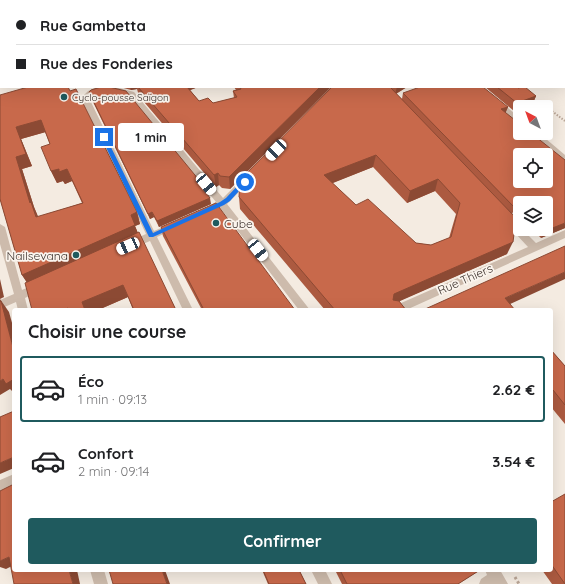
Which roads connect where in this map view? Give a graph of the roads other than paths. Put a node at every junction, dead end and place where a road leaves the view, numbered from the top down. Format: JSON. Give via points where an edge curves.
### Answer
{"nodes":[{"id":1,"x":98,"y":88,"type":"edge"},
{"id":2,"x":111,"y":88,"type":"edge"},
{"id":3,"x":479,"y":88,"type":"edge"},
{"id":4,"x":141,"y":92,"type":"edge"},
{"id":5,"x":131,"y":94,"type":"junction"},
{"id":6,"x":513,"y":116,"type":"edge"},
{"id":7,"x":542,"y":140,"type":"edge"},
{"id":8,"x":565,"y":159,"type":"edge"},
{"id":9,"x":256,"y":170,"type":"edge"},
{"id":10,"x":222,"y":204,"type":"junction"},
{"id":11,"x":501,"y":212,"type":"edge"},
{"id":12,"x":200,"y":214,"type":"edge"},
{"id":13,"x":187,"y":220,"type":"edge"},
{"id":14,"x":0,"y":227,"type":"edge"},
{"id":15,"x":565,"y":234,"type":"edge"},
{"id":16,"x":151,"y":236,"type":"junction"},
{"id":17,"x":535,"y":248,"type":"junction"},
{"id":18,"x":120,"y":250,"type":"edge"},
{"id":19,"x":47,"y":283,"type":"edge"},
{"id":20,"x":19,"y":296,"type":"junction"},
{"id":21,"x":0,"y":305,"type":"edge"},
{"id":22,"x":22,"y":308,"type":"edge"},
{"id":23,"x":187,"y":308,"type":"edge"},
{"id":24,"x":303,"y":308,"type":"edge"},
{"id":25,"x":400,"y":308,"type":"edge"},
{"id":26,"x":12,"y":481,"type":"edge"},
{"id":27,"x":0,"y":486,"type":"edge"},
{"id":28,"x":98,"y":572,"type":"edge"},
{"id":29,"x":319,"y":572,"type":"edge"},
{"id":30,"x":101,"y":584,"type":"edge"},
{"id":31,"x":325,"y":584,"type":"edge"}],
"edges":[{"from":1,"to":16,"type":"street","via":[[89,92],[85,98]]},
{"from":2,"to":5,"type":"street"},
{"from":3,"to":6,"type":"street"},
{"from":4,"to":5,"type":"street"},
{"from":5,"to":10,"type":"street"},
{"from":7,"to":8,"type":"street"},
{"from":9,"to":10,"type":"street"},
{"from":10,"to":12,"type":"street"},
{"from":10,"to":24,"type":"street"},
{"from":11,"to":17,"type":"street"},
{"from":13,"to":16,"type":"street"},
{"from":14,"to":20,"type":"street"},
{"from":15,"to":17,"type":"street","name":"Rue Thiers"},
{"from":16,"to":18,"type":"street"},
{"from":16,"to":23,"type":"street"},
{"from":17,"to":25,"type":"street","name":"Rue Thiers"},
{"from":19,"to":20,"type":"street"},
{"from":20,"to":21,"type":"street"},
{"from":20,"to":22,"type":"street"},
{"from":26,"to":27,"type":"street"},
{"from":28,"to":30,"type":"street"},
{"from":29,"to":31,"type":"street"}]}
